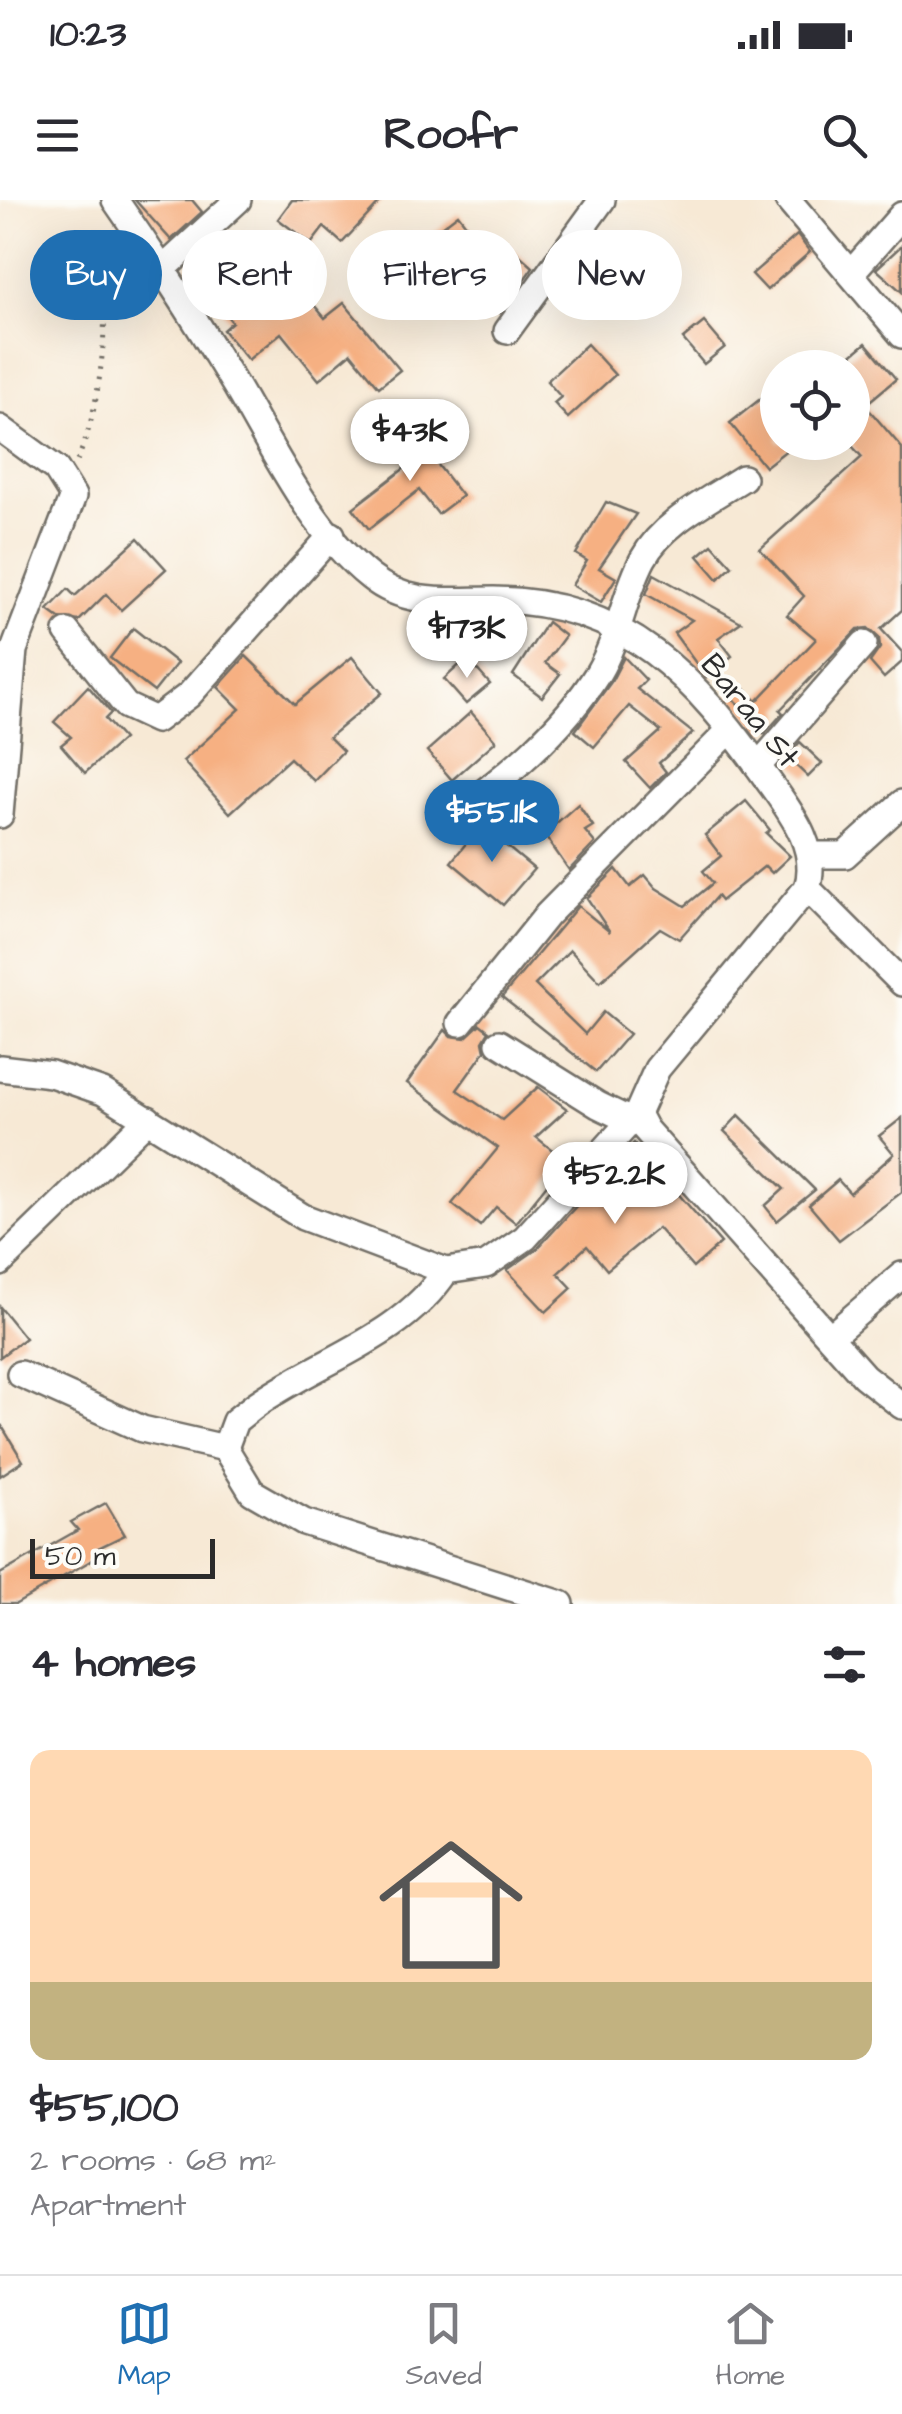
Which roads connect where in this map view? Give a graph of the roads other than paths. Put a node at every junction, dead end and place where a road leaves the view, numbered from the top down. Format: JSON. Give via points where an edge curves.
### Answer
{"nodes":[{"id":1,"x":238,"y":200,"type":"edge"},
{"id":2,"x":602,"y":200,"type":"edge"},
{"id":3,"x":788,"y":200,"type":"edge"},
{"id":4,"x":117,"y":203,"type":"edge"},
{"id":5,"x":902,"y":215,"type":"edge"},
{"id":6,"x":135,"y":230,"type":"edge"},
{"id":7,"x":162,"y":270,"type":"joint"},
{"id":8,"x":852,"y":272,"type":"junction"},
{"id":9,"x":507,"y":331,"type":"dead end"},
{"id":10,"x":902,"y":335,"type":"edge"},
{"id":11,"x":0,"y":428,"type":"edge"},
{"id":12,"x":743,"y":478,"type":"dead end"},
{"id":13,"x":332,"y":536,"type":"junction"},
{"id":14,"x":618,"y":626,"type":"junction"},
{"id":15,"x":67,"y":632,"type":"dead end"},
{"id":16,"x":864,"y":644,"type":"dead end"},
{"id":17,"x":730,"y":730,"type":"junction"},
{"id":18,"x":758,"y":766,"type":"junction"},
{"id":19,"x":902,"y":803,"type":"edge"},
{"id":20,"x":0,"y":815,"type":"edge"},
{"id":21,"x":452,"y":816,"type":"dead end"},
{"id":22,"x":810,"y":855,"type":"junction"},
{"id":23,"x":807,"y":888,"type":"junction"},
{"id":24,"x":902,"y":983,"type":"edge"},
{"id":25,"x":460,"y":1023,"type":"dead end"},
{"id":26,"x":499,"y":1042,"type":"dead end"},
{"id":27,"x":0,"y":1068,"type":"edge"},
{"id":28,"x":634,"y":1117,"type":"junction"},
{"id":29,"x":148,"y":1119,"type":"junction"},
{"id":30,"x":0,"y":1264,"type":"edge"},
{"id":31,"x":446,"y":1271,"type":"junction"},
{"id":32,"x":902,"y":1275,"type":"edge"},
{"id":33,"x":830,"y":1338,"type":"junction"},
{"id":34,"x":20,"y":1374,"type":"dead end"},
{"id":35,"x":902,"y":1406,"type":"edge"},
{"id":36,"x":225,"y":1448,"type":"junction"},
{"id":37,"x":561,"y":1604,"type":"edge"}],
"edges":[{"from":1,"to":7,"type":"street"},
{"from":2,"to":9,"type":"street"},
{"from":3,"to":8,"type":"street"},
{"from":4,"to":6,"type":"street","name":"Baraa St"},
{"from":5,"to":8,"type":"street"},
{"from":7,"to":13,"type":"street","name":"Baraa St"},
{"from":8,"to":10,"type":"street"},
{"from":11,"to":20,"type":"street","via":[[68,482],[70,505],[14,650]]},
{"from":12,"to":14,"type":"street","via":[[660,536],[644,557]]},
{"from":13,"to":14,"type":"street","name":"Baraa St","via":[[371,578],[408,596],[560,606]]},
{"from":13,"to":15,"type":"street","via":[[189,694],[156,720],[126,706]]},
{"from":14,"to":17,"type":"street","name":"Baraa St","via":[[667,660]]},
{"from":14,"to":21,"type":"street","via":[[599,671],[566,715],[513,771]]},
{"from":16,"to":18,"type":"street"},
{"from":17,"to":18,"type":"street","name":"Baraa St"},
{"from":17,"to":25,"type":"street","via":[[547,916]]},
{"from":18,"to":22,"type":"street","name":"Baraa St"},
{"from":19,"to":22,"type":"street","via":[[842,857]]},
{"from":22,"to":23,"type":"street"},
{"from":23,"to":24,"type":"street"},
{"from":23,"to":28,"type":"street","via":[[658,1069]]},
{"from":26,"to":28,"type":"street","via":[[598,1105]]},
{"from":27,"to":29,"type":"street","via":[[80,1082]]},
{"from":28,"to":31,"type":"street","via":[[574,1188],[500,1258]]},
{"from":28,"to":33,"type":"street"},
{"from":29,"to":30,"type":"street"},
{"from":29,"to":31,"type":"street","via":[[302,1217]]},
{"from":31,"to":36,"type":"street","via":[[388,1329],[235,1421]]},
{"from":32,"to":33,"type":"street"},
{"from":33,"to":35,"type":"street"},
{"from":34,"to":36,"type":"street","via":[[142,1429]]},
{"from":36,"to":37,"type":"street","via":[[252,1492],[304,1522]]}]}
